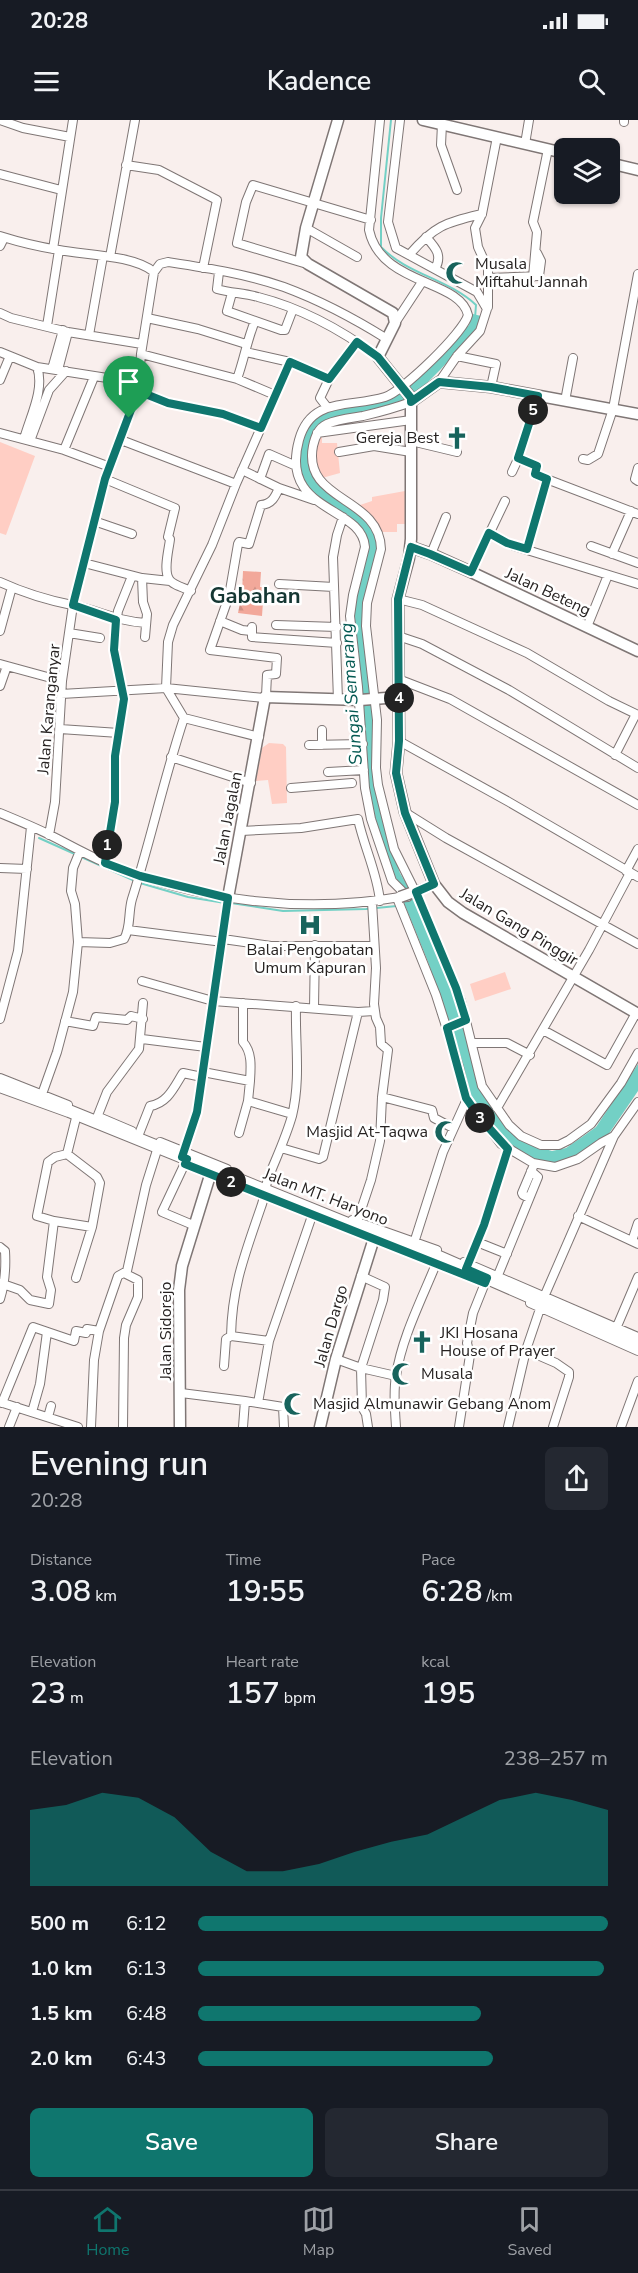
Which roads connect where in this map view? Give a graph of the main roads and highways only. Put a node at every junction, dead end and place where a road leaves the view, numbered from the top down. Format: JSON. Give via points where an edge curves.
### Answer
{"nodes":[{"id":1,"x":0,"y":1088,"type":"edge"},
{"id":2,"x":637,"y":1340,"type":"edge"}],
"edges":[{"from":1,"to":2,"type":"main road","name":"Jalan MT. Haryono","via":[[42,1097],[138,1136],[211,1172],[241,1178],[330,1219],[356,1224],[375,1237],[413,1245],[438,1260],[467,1266],[576,1322]]}]}
